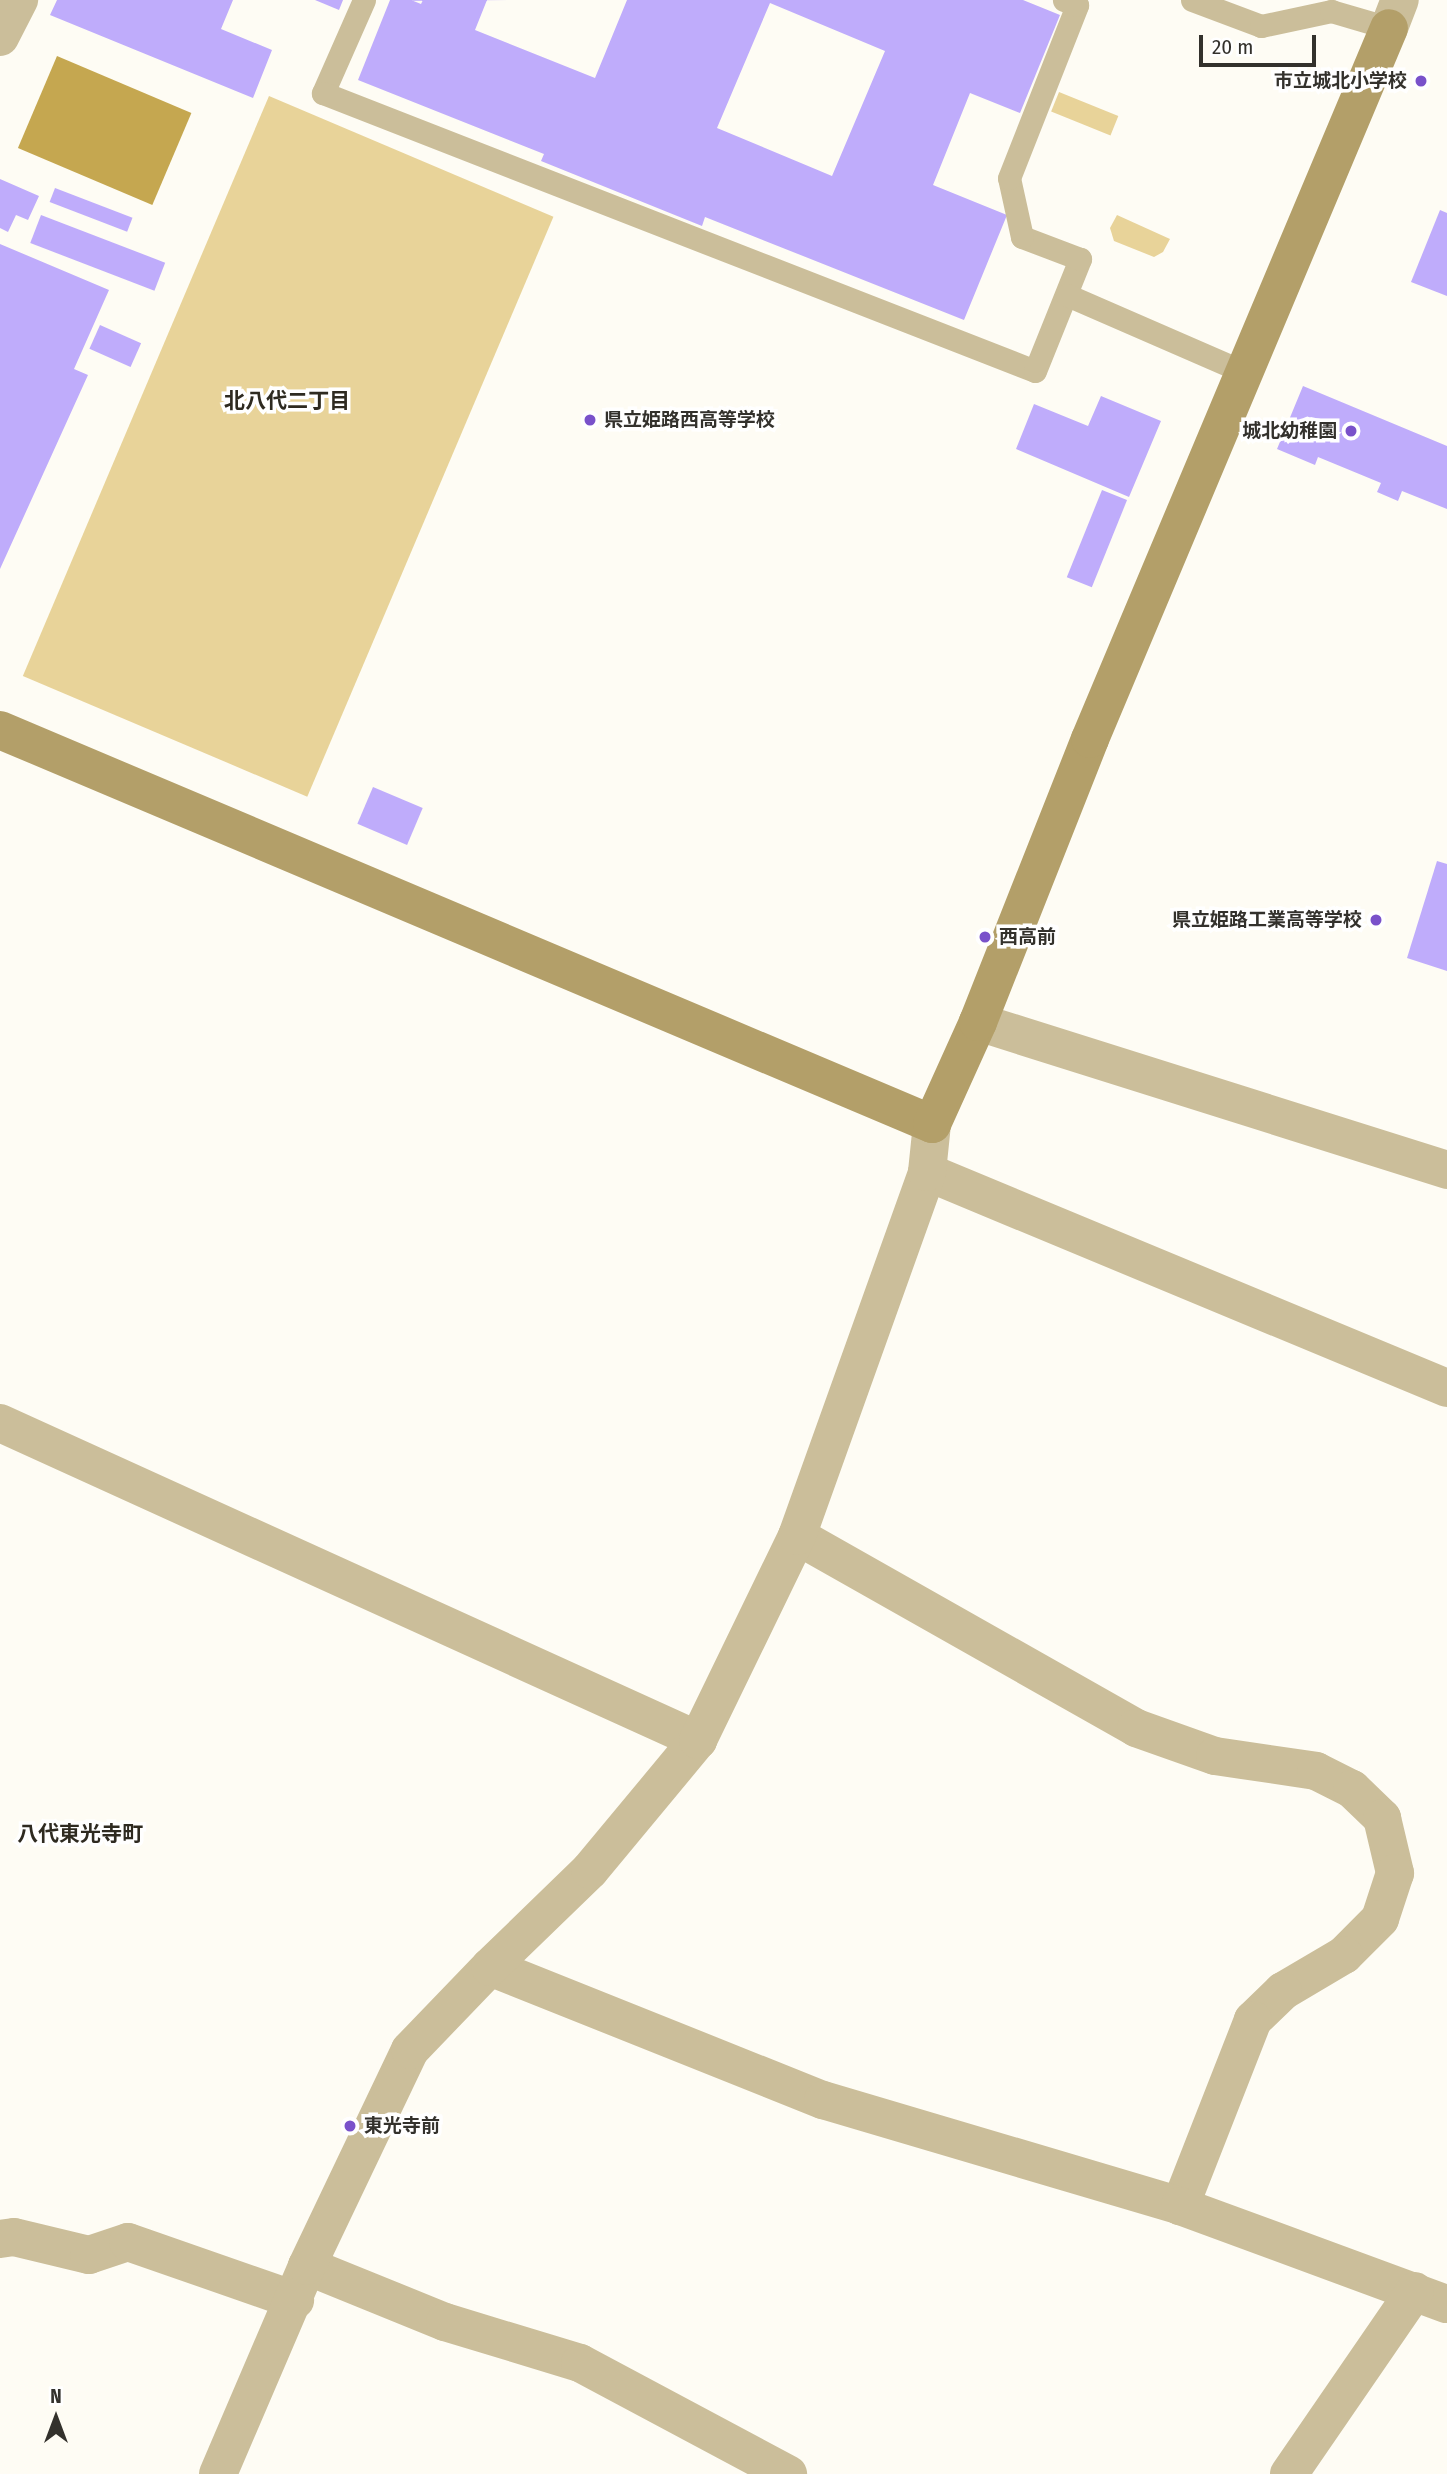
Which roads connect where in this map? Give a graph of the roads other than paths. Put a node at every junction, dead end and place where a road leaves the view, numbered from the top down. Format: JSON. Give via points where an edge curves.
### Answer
{"nodes":[{"id":1,"x":19,"y":0,"type":"edge"},
{"id":2,"x":364,"y":0,"type":"edge"},
{"id":3,"x":1064,"y":0,"type":"edge"},
{"id":4,"x":1192,"y":0,"type":"edge"},
{"id":5,"x":1394,"y":14,"type":"edge"},
{"id":6,"x":0,"y":37,"type":"edge"},
{"id":7,"x":1066,"y":295,"type":"junction"},
{"id":8,"x":1244,"y":372,"type":"junction"},
{"id":9,"x":0,"y":730,"type":"edge"},
{"id":10,"x":978,"y":1022,"type":"junction"},
{"id":11,"x":932,"y":1124,"type":"junction"},
{"id":12,"x":1447,"y":1170,"type":"edge"},
{"id":13,"x":928,"y":1172,"type":"junction"},
{"id":14,"x":1447,"y":1388,"type":"edge"},
{"id":15,"x":0,"y":1423,"type":"edge"},
{"id":16,"x":797,"y":1536,"type":"junction"},
{"id":17,"x":698,"y":1740,"type":"junction"},
{"id":18,"x":490,"y":1966,"type":"junction"},
{"id":19,"x":1180,"y":2206,"type":"junction"},
{"id":20,"x":0,"y":2239,"type":"edge"},
{"id":21,"x":301,"y":2283,"type":"junction"},
{"id":22,"x":1431,"y":2297,"type":"edge"},
{"id":23,"x":218,"y":2474,"type":"edge"},
{"id":24,"x":788,"y":2474,"type":"edge"},
{"id":25,"x":1289,"y":2474,"type":"edge"}],
"edges":[{"from":1,"to":6,"type":"street"},
{"from":2,"to":7,"type":"lane","via":[[323,93],[1035,371]]},
{"from":3,"to":7,"type":"lane","via":[[1077,5],[1009,177],[1022,237],[1080,259]]},
{"from":4,"to":5,"type":"lane","via":[[1261,26],[1331,11]]},
{"from":5,"to":8,"type":"street"},
{"from":7,"to":8,"type":"lane"},
{"from":8,"to":10,"type":"street"},
{"from":9,"to":11,"type":"street"},
{"from":10,"to":11,"type":"street"},
{"from":10,"to":12,"type":"street"},
{"from":11,"to":13,"type":"street"},
{"from":13,"to":14,"type":"street"},
{"from":13,"to":16,"type":"street"},
{"from":15,"to":17,"type":"street"},
{"from":16,"to":17,"type":"street"},
{"from":16,"to":19,"type":"street","via":[[1136,1728],[1215,1756],[1316,1770],[1352,1789],[1382,1818],[1395,1873],[1380,1919],[1344,1955],[1283,1990],[1253,2020]]},
{"from":17,"to":18,"type":"street","via":[[590,1870]]},
{"from":18,"to":19,"type":"street","via":[[822,2100]]},
{"from":18,"to":21,"type":"street","via":[[410,2050]]},
{"from":19,"to":22,"type":"street"},
{"from":20,"to":21,"type":"street","via":[[14,2237],[89,2255],[128,2242]]},
{"from":21,"to":23,"type":"street"},
{"from":21,"to":24,"type":"street","via":[[580,2363]]},
{"from":22,"to":25,"type":"street"}]}
